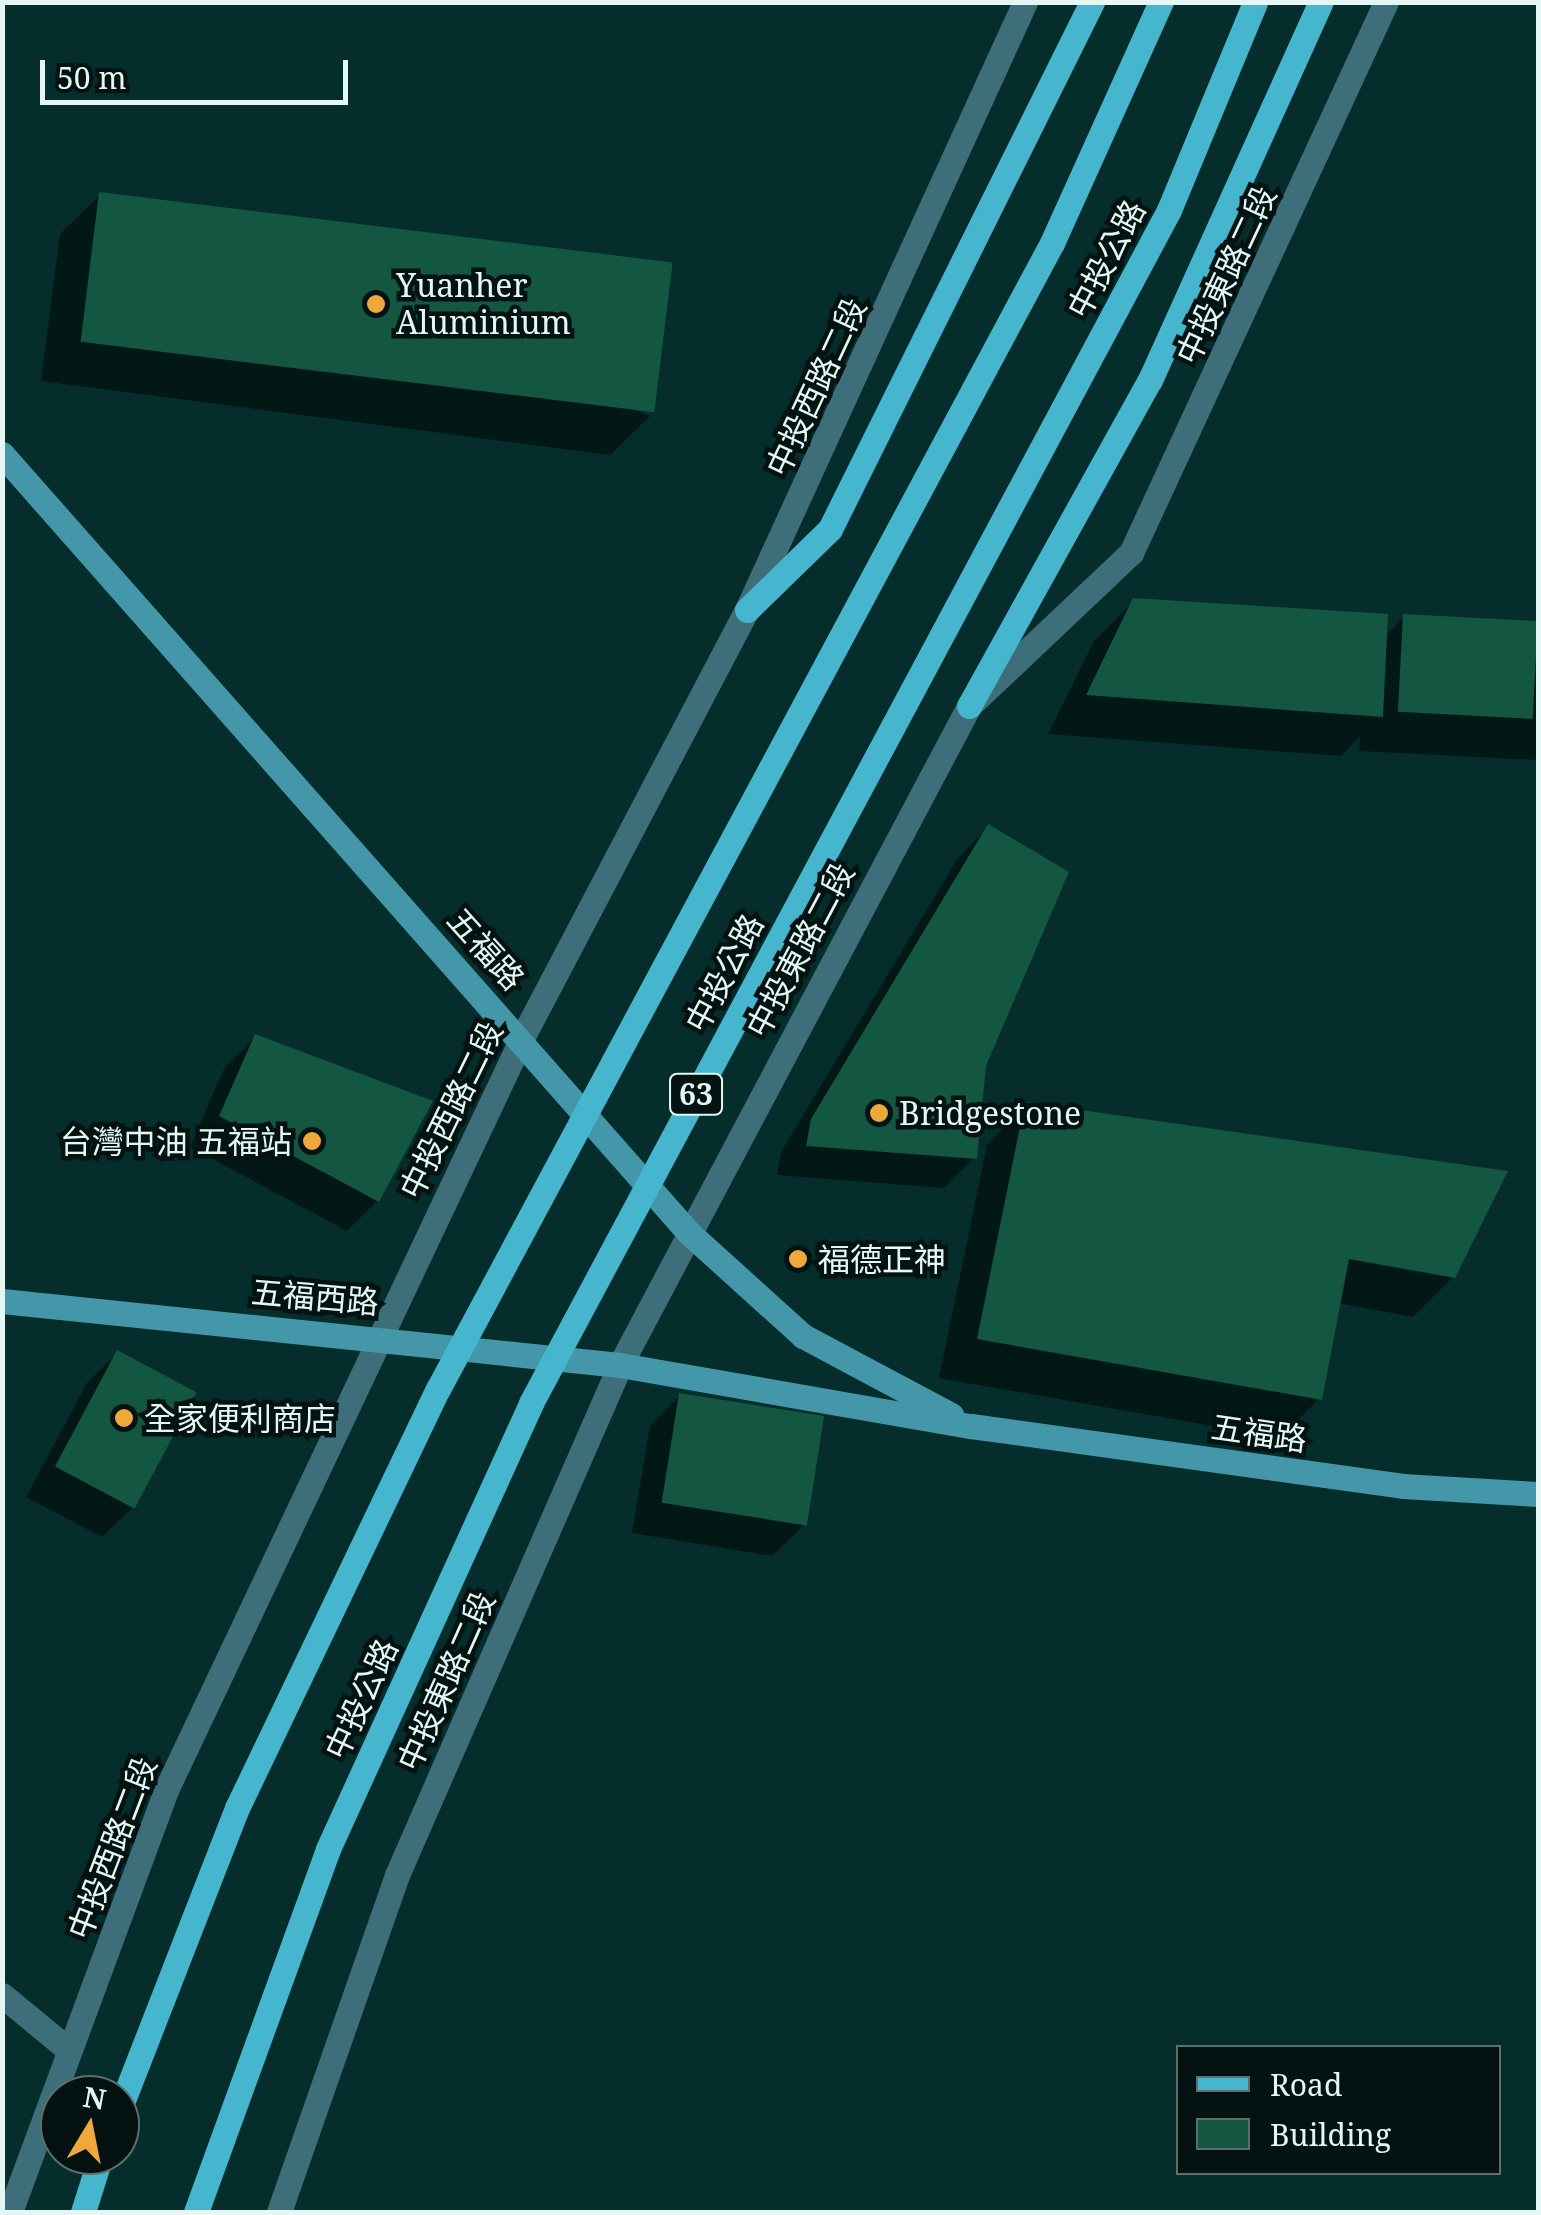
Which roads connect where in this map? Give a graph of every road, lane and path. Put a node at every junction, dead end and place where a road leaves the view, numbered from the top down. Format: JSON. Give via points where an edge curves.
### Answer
{"nodes":[{"id":1,"x":1025,"y":2,"type":"edge"},
{"id":2,"x":1092,"y":2,"type":"edge"},
{"id":3,"x":1161,"y":2,"type":"edge"},
{"id":4,"x":1256,"y":2,"type":"edge"},
{"id":5,"x":1321,"y":2,"type":"edge"},
{"id":6,"x":1386,"y":2,"type":"edge"},
{"id":7,"x":2,"y":454,"type":"edge"},
{"id":8,"x":747,"y":610,"type":"junction"},
{"id":9,"x":969,"y":706,"type":"junction"},
{"id":10,"x":522,"y":1038,"type":"junction"},
{"id":11,"x":689,"y":1233,"type":"junction"},
{"id":12,"x":2,"y":1301,"type":"edge"},
{"id":13,"x":378,"y":1336,"type":"junction"},
{"id":14,"x":620,"y":1365,"type":"junction"},
{"id":15,"x":971,"y":1426,"type":"junction"},
{"id":16,"x":1538,"y":1494,"type":"edge"},
{"id":17,"x":2,"y":1995,"type":"edge"},
{"id":18,"x":69,"y":2050,"type":"junction"},
{"id":19,"x":133,"y":2075,"type":"edge"},
{"id":20,"x":95,"y":2175,"type":"edge"},
{"id":21,"x":10,"y":2212,"type":"edge"},
{"id":22,"x":82,"y":2212,"type":"edge"},
{"id":23,"x":196,"y":2212,"type":"edge"},
{"id":24,"x":279,"y":2212,"type":"edge"}],
"edges":[{"from":1,"to":8,"type":"street","name":"中投西路二段"},
{"from":2,"to":8,"type":"main road","via":[[830,529]]},
{"from":3,"to":19,"type":"main road","name":"中投公路","via":[[1052,243],[438,1389],[237,1808]]},
{"from":4,"to":23,"type":"main road","name":"中投公路","number":"63","via":[[1170,210],[531,1404],[328,1849]]},
{"from":5,"to":9,"type":"main road","via":[[1150,380]]},
{"from":6,"to":9,"type":"street","name":"中投東路二段","via":[[1131,553]]},
{"from":7,"to":10,"type":"street","name":"五福路"},
{"from":8,"to":10,"type":"street","name":"中投西路二段"},
{"from":9,"to":11,"type":"street","name":"中投東路二段"},
{"from":10,"to":11,"type":"street","name":"五福路"},
{"from":10,"to":13,"type":"street","name":"中投西路二段"},
{"from":11,"to":14,"type":"street","name":"中投東路二段"},
{"from":11,"to":15,"type":"street","name":"五福路","via":[[802,1336]]},
{"from":12,"to":13,"type":"street","name":"五福西路"},
{"from":13,"to":14,"type":"street","name":"五福西路"},
{"from":13,"to":18,"type":"street","name":"中投西路二段","via":[[167,1788]]},
{"from":14,"to":15,"type":"street","name":"五福路"},
{"from":14,"to":24,"type":"street","name":"中投東路二段","via":[[397,1875]]},
{"from":15,"to":16,"type":"street","name":"五福路","via":[[1404,1486]]},
{"from":17,"to":18,"type":"street"},
{"from":18,"to":21,"type":"street","name":"中投西路二段"},
{"from":20,"to":22,"type":"main road"}]}
